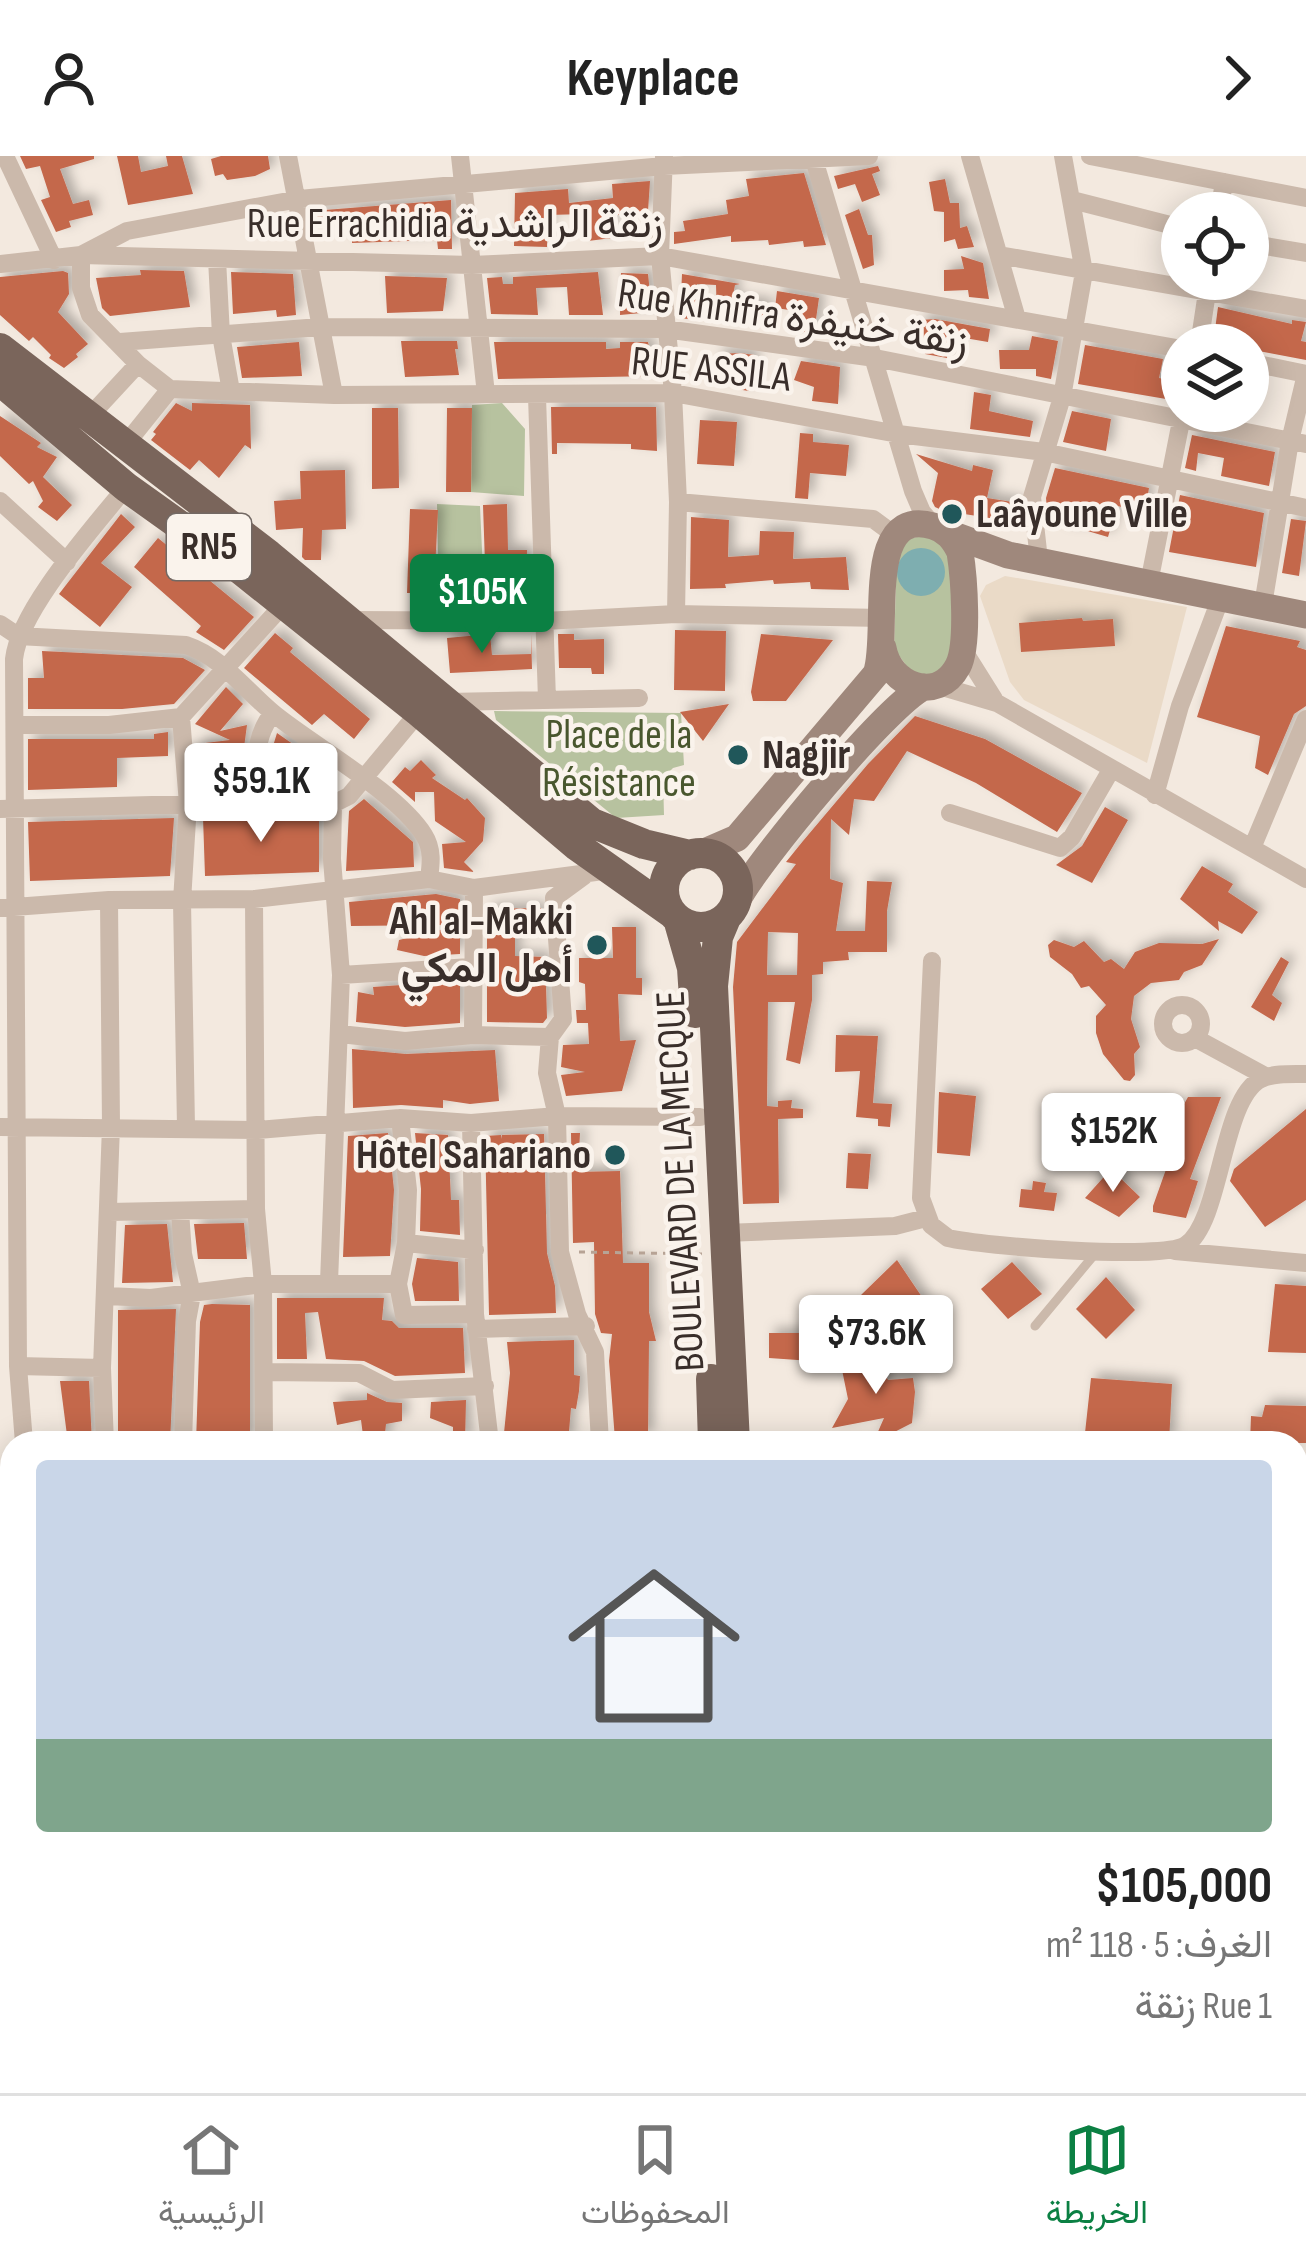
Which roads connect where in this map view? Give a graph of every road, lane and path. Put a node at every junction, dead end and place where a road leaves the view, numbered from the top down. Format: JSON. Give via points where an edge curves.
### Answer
{"nodes":[{"id":1,"x":4,"y":156,"type":"edge"},
{"id":2,"x":288,"y":156,"type":"edge"},
{"id":3,"x":460,"y":156,"type":"edge"},
{"id":4,"x":869,"y":156,"type":"edge"},
{"id":5,"x":970,"y":156,"type":"edge"},
{"id":6,"x":1064,"y":156,"type":"edge"},
{"id":7,"x":1090,"y":156,"type":"edge"},
{"id":8,"x":814,"y":158,"type":"edge"},
{"id":9,"x":664,"y":161,"type":"edge"},
{"id":10,"x":1223,"y":182,"type":"junction"},
{"id":11,"x":463,"y":183,"type":"junction"},
{"id":12,"x":1222,"y":192,"type":"edge"},
{"id":13,"x":1306,"y":198,"type":"edge"},
{"id":14,"x":299,"y":199,"type":"junction"},
{"id":15,"x":1072,"y":200,"type":"junction"},
{"id":16,"x":1161,"y":223,"type":"edge"},
{"id":17,"x":1269,"y":247,"type":"edge"},
{"id":18,"x":1306,"y":254,"type":"edge"},
{"id":19,"x":81,"y":255,"type":"junction"},
{"id":20,"x":999,"y":255,"type":"junction"},
{"id":21,"x":660,"y":256,"type":"junction"},
{"id":22,"x":217,"y":259,"type":"junction"},
{"id":23,"x":54,"y":260,"type":"junction"},
{"id":24,"x":311,"y":262,"type":"junction"},
{"id":25,"x":0,"y":264,"type":"edge"},
{"id":26,"x":472,"y":265,"type":"junction"},
{"id":27,"x":1084,"y":272,"type":"junction"},
{"id":28,"x":1161,"y":281,"type":"edge"},
{"id":29,"x":854,"y":291,"type":"junction"},
{"id":30,"x":1268,"y":300,"type":"edge"},
{"id":31,"x":1306,"y":309,"type":"edge"},
{"id":32,"x":1017,"y":319,"type":"junction"},
{"id":33,"x":478,"y":326,"type":"junction"},
{"id":34,"x":320,"y":327,"type":"junction"},
{"id":35,"x":664,"y":329,"type":"junction"},
{"id":36,"x":1074,"y":331,"type":"junction"},
{"id":37,"x":220,"y":335,"type":"junction"},
{"id":38,"x":120,"y":342,"type":"junction"},
{"id":39,"x":1161,"y":346,"type":"edge"},
{"id":40,"x":0,"y":348,"type":"edge"},
{"id":41,"x":875,"y":358,"type":"junction"},
{"id":42,"x":138,"y":364,"type":"junction"},
{"id":43,"x":1269,"y":366,"type":"edge"},
{"id":44,"x":1306,"y":374,"type":"edge"},
{"id":45,"x":0,"y":381,"type":"edge"},
{"id":46,"x":170,"y":389,"type":"junction"},
{"id":47,"x":231,"y":391,"type":"junction"},
{"id":48,"x":674,"y":393,"type":"junction"},
{"id":49,"x":486,"y":394,"type":"junction"},
{"id":50,"x":334,"y":395,"type":"junction"},
{"id":51,"x":537,"y":397,"type":"junction"},
{"id":52,"x":1061,"y":397,"type":"junction"},
{"id":53,"x":1161,"y":413,"type":"edge"},
{"id":54,"x":88,"y":418,"type":"junction"},
{"id":55,"x":1179,"y":432,"type":"edge"},
{"id":56,"x":1251,"y":432,"type":"edge"},
{"id":57,"x":898,"y":434,"type":"junction"},
{"id":58,"x":1298,"y":443,"type":"edge"},
{"id":59,"x":125,"y":445,"type":"junction"},
{"id":60,"x":1044,"y":452,"type":"junction"},
{"id":61,"x":1170,"y":481,"type":"junction"},
{"id":62,"x":126,"y":487,"type":"junction"},
{"id":63,"x":913,"y":491,"type":"junction"},
{"id":64,"x":0,"y":501,"type":"edge"},
{"id":65,"x":678,"y":502,"type":"junction"},
{"id":66,"x":1280,"y":502,"type":"junction"},
{"id":67,"x":1306,"y":508,"type":"edge"},
{"id":68,"x":941,"y":530,"type":"junction"},
{"id":69,"x":901,"y":533,"type":"junction"},
{"id":70,"x":1008,"y":555,"type":"junction"},
{"id":71,"x":1039,"y":560,"type":"junction"},
{"id":72,"x":67,"y":562,"type":"junction"},
{"id":73,"x":1149,"y":583,"type":"junction"},
{"id":74,"x":962,"y":589,"type":"junction"},
{"id":75,"x":1221,"y":597,"type":"junction"},
{"id":76,"x":284,"y":605,"type":"junction"},
{"id":77,"x":1263,"y":605,"type":"junction"},
{"id":78,"x":676,"y":614,"type":"junction"},
{"id":79,"x":1306,"y":615,"type":"edge"},
{"id":80,"x":883,"y":618,"type":"junction"},
{"id":81,"x":347,"y":620,"type":"junction"},
{"id":82,"x":544,"y":621,"type":"junction"},
{"id":83,"x":0,"y":623,"type":"edge"},
{"id":84,"x":18,"y":636,"type":"junction"},
{"id":85,"x":884,"y":648,"type":"junction"},
{"id":86,"x":962,"y":648,"type":"junction"},
{"id":87,"x":225,"y":668,"type":"junction"},
{"id":88,"x":930,"y":686,"type":"junction"},
{"id":89,"x":639,"y":698,"type":"dead end"},
{"id":90,"x":547,"y":700,"type":"junction"},
{"id":91,"x":997,"y":703,"type":"junction"},
{"id":92,"x":433,"y":707,"type":"junction"},
{"id":93,"x":273,"y":713,"type":"junction"},
{"id":94,"x":181,"y":716,"type":"junction"},
{"id":95,"x":1306,"y":719,"type":"edge"},
{"id":96,"x":15,"y":725,"type":"junction"},
{"id":97,"x":1111,"y":770,"type":"junction"},
{"id":98,"x":1297,"y":771,"type":"edge"},
{"id":99,"x":363,"y":778,"type":"junction"},
{"id":100,"x":1155,"y":795,"type":"junction"},
{"id":101,"x":264,"y":802,"type":"junction"},
{"id":102,"x":188,"y":804,"type":"junction"},
{"id":103,"x":333,"y":804,"type":"junction"},
{"id":104,"x":7,"y":809,"type":"edge"},
{"id":105,"x":950,"y":813,"type":"dead end"},
{"id":106,"x":1252,"y":848,"type":"junction"},
{"id":107,"x":695,"y":854,"type":"junction"},
{"id":108,"x":600,"y":872,"type":"junction"},
{"id":109,"x":429,"y":880,"type":"junction"},
{"id":110,"x":1306,"y":880,"type":"edge"},
{"id":111,"x":474,"y":888,"type":"junction"},
{"id":112,"x":337,"y":889,"type":"junction"},
{"id":113,"x":254,"y":899,"type":"junction"},
{"id":114,"x":109,"y":900,"type":"junction"},
{"id":115,"x":182,"y":901,"type":"junction"},
{"id":116,"x":7,"y":907,"type":"edge"},
{"id":117,"x":731,"y":909,"type":"junction"},
{"id":118,"x":675,"y":917,"type":"junction"},
{"id":119,"x":932,"y":961,"type":"dead end"},
{"id":120,"x":471,"y":967,"type":"junction"},
{"id":121,"x":341,"y":975,"type":"junction"},
{"id":122,"x":340,"y":1034,"type":"junction"},
{"id":123,"x":472,"y":1035,"type":"junction"},
{"id":124,"x":550,"y":1037,"type":"junction"},
{"id":125,"x":1195,"y":1038,"type":"dead end"},
{"id":126,"x":1306,"y":1074,"type":"edge"},
{"id":127,"x":1265,"y":1076,"type":"junction"},
{"id":128,"x":557,"y":1116,"type":"junction"},
{"id":129,"x":700,"y":1117,"type":"junction"},
{"id":130,"x":400,"y":1118,"type":"junction"},
{"id":131,"x":335,"y":1123,"type":"junction"},
{"id":132,"x":471,"y":1123,"type":"junction"},
{"id":133,"x":111,"y":1126,"type":"junction"},
{"id":134,"x":187,"y":1126,"type":"junction"},
{"id":135,"x":9,"y":1127,"type":"edge"},
{"id":136,"x":258,"y":1130,"type":"junction"},
{"id":137,"x":256,"y":1209,"type":"junction"},
{"id":138,"x":180,"y":1211,"type":"junction"},
{"id":139,"x":110,"y":1212,"type":"junction"},
{"id":140,"x":926,"y":1218,"type":"junction"},
{"id":141,"x":715,"y":1243,"type":"junction"},
{"id":142,"x":406,"y":1244,"type":"junction"},
{"id":143,"x":475,"y":1250,"type":"junction"},
{"id":144,"x":1098,"y":1251,"type":"junction"},
{"id":145,"x":1175,"y":1251,"type":"junction"},
{"id":146,"x":560,"y":1252,"type":"junction"},
{"id":147,"x":1306,"y":1263,"type":"edge"},
{"id":148,"x":329,"y":1282,"type":"junction"},
{"id":149,"x":262,"y":1284,"type":"junction"},
{"id":150,"x":398,"y":1284,"type":"junction"},
{"id":151,"x":192,"y":1294,"type":"junction"},
{"id":152,"x":107,"y":1296,"type":"junction"},
{"id":153,"x":476,"y":1322,"type":"junction"},
{"id":154,"x":9,"y":1326,"type":"edge"},
{"id":155,"x":586,"y":1326,"type":"junction"},
{"id":156,"x":1035,"y":1326,"type":"dead end"},
{"id":157,"x":18,"y":1366,"type":"junction"},
{"id":158,"x":102,"y":1368,"type":"junction"},
{"id":159,"x":264,"y":1372,"type":"junction"},
{"id":160,"x":485,"y":1386,"type":"junction"},
{"id":161,"x":23,"y":1431,"type":"edge"},
{"id":162,"x":105,"y":1431,"type":"edge"},
{"id":163,"x":183,"y":1431,"type":"edge"},
{"id":164,"x":264,"y":1431,"type":"edge"},
{"id":165,"x":489,"y":1431,"type":"edge"},
{"id":166,"x":599,"y":1431,"type":"edge"},
{"id":167,"x":713,"y":1431,"type":"edge"},
{"id":168,"x":734,"y":1431,"type":"edge"}],
"edges":[{"from":1,"to":23,"type":"street"},
{"from":2,"to":14,"type":"street"},
{"from":3,"to":11,"type":"street"},
{"from":4,"to":8,"type":"street"},
{"from":5,"to":20,"type":"street"},
{"from":6,"to":15,"type":"street"},
{"from":7,"to":10,"type":"street"},
{"from":8,"to":9,"type":"street"},
{"from":8,"to":29,"type":"street"},
{"from":9,"to":11,"type":"street"},
{"from":9,"to":21,"type":"street"},
{"from":10,"to":12,"type":"street"},
{"from":10,"to":13,"type":"street"},
{"from":11,"to":14,"type":"street"},
{"from":11,"to":26,"type":"street"},
{"from":14,"to":19,"type":"street","via":[[127,231]]},
{"from":14,"to":24,"type":"street"},
{"from":15,"to":16,"type":"street"},
{"from":15,"to":27,"type":"street"},
{"from":17,"to":18,"type":"street"},
{"from":19,"to":22,"type":"street","name":"Rue Errachidia زنقة الراشدية"},
{"from":19,"to":23,"type":"street"},
{"from":19,"to":38,"type":"street","via":[[90,315]]},
{"from":20,"to":27,"type":"street"},
{"from":20,"to":32,"type":"street"},
{"from":21,"to":26,"type":"street","name":"Rue Errachidia زنقة الراشدية"},
{"from":21,"to":29,"type":"street","name":"Rue Errachidia زنقة الراشدية"},
{"from":21,"to":35,"type":"street"},
{"from":22,"to":24,"type":"street","name":"Rue Errachidia زنقة الراشدية"},
{"from":22,"to":37,"type":"street"},
{"from":23,"to":25,"type":"street"},
{"from":24,"to":26,"type":"street","name":"Rue Errachidia زنقة الراشدية"},
{"from":24,"to":34,"type":"street"},
{"from":26,"to":33,"type":"street"},
{"from":27,"to":28,"type":"street"},
{"from":27,"to":36,"type":"street"},
{"from":29,"to":32,"type":"street","name":"Rue Errachidia زنقة الراشدية"},
{"from":29,"to":41,"type":"street"},
{"from":30,"to":31,"type":"street"},
{"from":32,"to":36,"type":"street","name":"Rue Errachidia زنقة الراشدية"},
{"from":33,"to":34,"type":"street","name":"Rue Khnifra زنقة خنيفرة"},
{"from":33,"to":35,"type":"street","name":"Rue Khnifra زنقة خنيفرة"},
{"from":33,"to":49,"type":"street"},
{"from":34,"to":37,"type":"street","name":"Rue Khnifra زنقة خنيفرة"},
{"from":34,"to":50,"type":"street"},
{"from":35,"to":41,"type":"street","name":"Rue Khnifra زنقة خنيفرة"},
{"from":35,"to":48,"type":"street"},
{"from":36,"to":39,"type":"street","name":"Rue Errachidia زنقة الراشدية"},
{"from":36,"to":52,"type":"street"},
{"from":37,"to":38,"type":"street","name":"Rue Khnifra زنقة خنيفرة"},
{"from":37,"to":47,"type":"street"},
{"from":38,"to":42,"type":"street"},
{"from":40,"to":54,"type":"main road","number":"RN5"},
{"from":41,"to":52,"type":"street","name":"Rue Khnifra زنقة خنيفرة"},
{"from":41,"to":57,"type":"street"},
{"from":42,"to":46,"type":"street"},
{"from":42,"to":54,"type":"street"},
{"from":43,"to":44,"type":"street"},
{"from":44,"to":58,"type":"street"},
{"from":45,"to":62,"type":"main road","number":"RN5"},
{"from":46,"to":47,"type":"street","name":"RUE ASSILA"},
{"from":46,"to":59,"type":"street"},
{"from":47,"to":50,"type":"street","name":"RUE ASSILA"},
{"from":48,"to":51,"type":"street","name":"RUE ASSILA"},
{"from":48,"to":57,"type":"street","name":"RUE ASSILA"},
{"from":48,"to":65,"type":"street"},
{"from":49,"to":50,"type":"street","name":"RUE ASSILA"},
{"from":49,"to":51,"type":"street","name":"RUE ASSILA"},
{"from":51,"to":82,"type":"street"},
{"from":52,"to":53,"type":"street","name":"Rue Khnifra زنقة خنيفرة"},
{"from":52,"to":60,"type":"street"},
{"from":54,"to":59,"type":"main road","number":"RN5"},
{"from":55,"to":61,"type":"street"},
{"from":56,"to":58,"type":"street","name":"Rue Khnifra زنقة خنيفرة"},
{"from":57,"to":60,"type":"street","name":"RUE ASSILA"},
{"from":57,"to":63,"type":"street"},
{"from":58,"to":66,"type":"street"},
{"from":59,"to":81,"type":"main road","number":"RN5"},
{"from":60,"to":61,"type":"street","name":"RUE ASSILA"},
{"from":60,"to":71,"type":"street","via":[[1032,497]]},
{"from":61,"to":66,"type":"street","name":"RUE ASSILA"},
{"from":61,"to":73,"type":"street"},
{"from":62,"to":72,"type":"street"},
{"from":62,"to":76,"type":"main road","number":"RN5"},
{"from":63,"to":68,"type":"street"},
{"from":63,"to":69,"type":"street"},
{"from":64,"to":72,"type":"street"},
{"from":65,"to":69,"type":"street","via":[[873,519]]},
{"from":65,"to":78,"type":"street"},
{"from":66,"to":67,"type":"street","name":"RUE ASSILA"},
{"from":66,"to":77,"type":"street"},
{"from":68,"to":69,"type":"street"},
{"from":68,"to":70,"type":"street"},
{"from":68,"to":74,"type":"street","via":[[960,552]]},
{"from":69,"to":80,"type":"street","via":[[883,564]]},
{"from":70,"to":71,"type":"street"},
{"from":70,"to":74,"type":"street","via":[[979,563]]},
{"from":71,"to":73,"type":"street"},
{"from":72,"to":84,"type":"street"},
{"from":73,"to":75,"type":"street"},
{"from":74,"to":86,"type":"street"},
{"from":75,"to":77,"type":"street"},
{"from":75,"to":100,"type":"street"},
{"from":76,"to":87,"type":"street"},
{"from":76,"to":92,"type":"main road","number":"RN5"},
{"from":77,"to":79,"type":"street"},
{"from":78,"to":80,"type":"street"},
{"from":78,"to":82,"type":"street"},
{"from":80,"to":85,"type":"street"},
{"from":81,"to":82,"type":"street"},
{"from":81,"to":92,"type":"main road","number":"RN5"},
{"from":82,"to":90,"type":"street"},
{"from":83,"to":84,"type":"street"},
{"from":84,"to":87,"type":"street","via":[[186,645]]},
{"from":84,"to":96,"type":"street"},
{"from":85,"to":88,"type":"street","via":[[900,680]]},
{"from":85,"to":107,"type":"street","via":[[876,674],[737,838]]},
{"from":86,"to":88,"type":"street","via":[[955,671]]},
{"from":86,"to":91,"type":"street"},
{"from":87,"to":93,"type":"street"},
{"from":87,"to":94,"type":"street"},
{"from":88,"to":91,"type":"street"},
{"from":88,"to":117,"type":"street","via":[[892,711],[758,866]]},
{"from":89,"to":90,"type":"street"},
{"from":90,"to":92,"type":"street"},
{"from":91,"to":97,"type":"street"},
{"from":92,"to":99,"type":"street"},
{"from":92,"to":107,"type":"main road","number":"RN5","via":[[592,823]]},
{"from":92,"to":108,"type":"main road","number":"RN5"},
{"from":93,"to":99,"type":"street"},
{"from":93,"to":101,"type":"street","via":[[260,731],[257,757]]},
{"from":94,"to":96,"type":"street"},
{"from":94,"to":102,"type":"street"},
{"from":95,"to":98,"type":"street"},
{"from":96,"to":104,"type":"street"},
{"from":97,"to":100,"type":"street"},
{"from":97,"to":105,"type":"street","via":[[1060,848]]},
{"from":98,"to":106,"type":"street"},
{"from":99,"to":103,"type":"street"},
{"from":99,"to":109,"type":"street","via":[[424,834]]},
{"from":100,"to":106,"type":"street"},
{"from":101,"to":102,"type":"street"},
{"from":101,"to":103,"type":"street"},
{"from":102,"to":104,"type":"street"},
{"from":102,"to":115,"type":"street"},
{"from":103,"to":112,"type":"street"},
{"from":104,"to":116,"type":"street"},
{"from":106,"to":110,"type":"street"},
{"from":107,"to":117,"type":"main road","via":[[719,858],[734,872]]},
{"from":107,"to":118,"type":"main road","via":[[666,880]]},
{"from":108,"to":111,"type":"street"},
{"from":108,"to":118,"type":"main road","number":"RN5"},
{"from":108,"to":124,"type":"street","via":[[554,898],[563,1019]]},
{"from":109,"to":111,"type":"street"},
{"from":109,"to":112,"type":"street"},
{"from":111,"to":120,"type":"street"},
{"from":112,"to":113,"type":"street"},
{"from":112,"to":121,"type":"street"},
{"from":113,"to":115,"type":"street"},
{"from":113,"to":136,"type":"street"},
{"from":114,"to":115,"type":"street"},
{"from":114,"to":116,"type":"street"},
{"from":114,"to":133,"type":"street"},
{"from":115,"to":134,"type":"street"},
{"from":116,"to":135,"type":"street"},
{"from":117,"to":118,"type":"main road","via":[[698,927]]},
{"from":117,"to":141,"type":"main road","name":"BOULEVARD DE LA MECQUE","via":[[718,937],[713,986]]},
{"from":118,"to":129,"type":"main road","via":[[692,968]]},
{"from":119,"to":140,"type":"street"},
{"from":120,"to":121,"type":"street"},
{"from":120,"to":123,"type":"street"},
{"from":121,"to":122,"type":"street"},
{"from":122,"to":123,"type":"street","via":[[405,1041]]},
{"from":122,"to":131,"type":"street"},
{"from":123,"to":124,"type":"street"},
{"from":124,"to":128,"type":"street","via":[[547,1073]]},
{"from":125,"to":127,"type":"street"},
{"from":126,"to":127,"type":"street"},
{"from":127,"to":145,"type":"street","via":[[1253,1083],[1232,1127],[1201,1228]]},
{"from":128,"to":129,"type":"street"},
{"from":128,"to":132,"type":"street"},
{"from":128,"to":146,"type":"street"},
{"from":129,"to":141,"type":"main road"},
{"from":130,"to":131,"type":"street"},
{"from":130,"to":132,"type":"street"},
{"from":130,"to":142,"type":"street"},
{"from":131,"to":136,"type":"street"},
{"from":131,"to":148,"type":"street"},
{"from":132,"to":143,"type":"street"},
{"from":133,"to":134,"type":"street"},
{"from":133,"to":135,"type":"street"},
{"from":133,"to":139,"type":"street"},
{"from":134,"to":136,"type":"street"},
{"from":135,"to":154,"type":"street"},
{"from":136,"to":137,"type":"street"},
{"from":137,"to":138,"type":"street"},
{"from":137,"to":149,"type":"street"},
{"from":138,"to":139,"type":"street"},
{"from":138,"to":151,"type":"street"},
{"from":139,"to":152,"type":"street"},
{"from":140,"to":141,"type":"street"},
{"from":140,"to":144,"type":"street","via":[[958,1240]]},
{"from":141,"to":146,"type":"path"},
{"from":141,"to":167,"type":"main road"},
{"from":141,"to":168,"type":"main road","name":"BOULEVARD DE LA MECQUE"},
{"from":142,"to":143,"type":"street"},
{"from":142,"to":150,"type":"street"},
{"from":143,"to":153,"type":"street"},
{"from":144,"to":145,"type":"street"},
{"from":144,"to":156,"type":"lane"},
{"from":145,"to":147,"type":"street"},
{"from":146,"to":155,"type":"street"},
{"from":148,"to":149,"type":"street"},
{"from":148,"to":150,"type":"street"},
{"from":149,"to":151,"type":"street"},
{"from":149,"to":159,"type":"street"},
{"from":150,"to":153,"type":"street","via":[[404,1315]]},
{"from":151,"to":152,"type":"street"},
{"from":151,"to":163,"type":"street"},
{"from":152,"to":158,"type":"street"},
{"from":153,"to":155,"type":"street"},
{"from":153,"to":160,"type":"street"},
{"from":154,"to":157,"type":"street"},
{"from":155,"to":166,"type":"street","via":[[596,1352]]},
{"from":157,"to":158,"type":"street"},
{"from":157,"to":161,"type":"street"},
{"from":158,"to":162,"type":"street"},
{"from":159,"to":160,"type":"street","via":[[359,1373],[392,1390]]},
{"from":159,"to":164,"type":"street"},
{"from":160,"to":165,"type":"street"}]}
